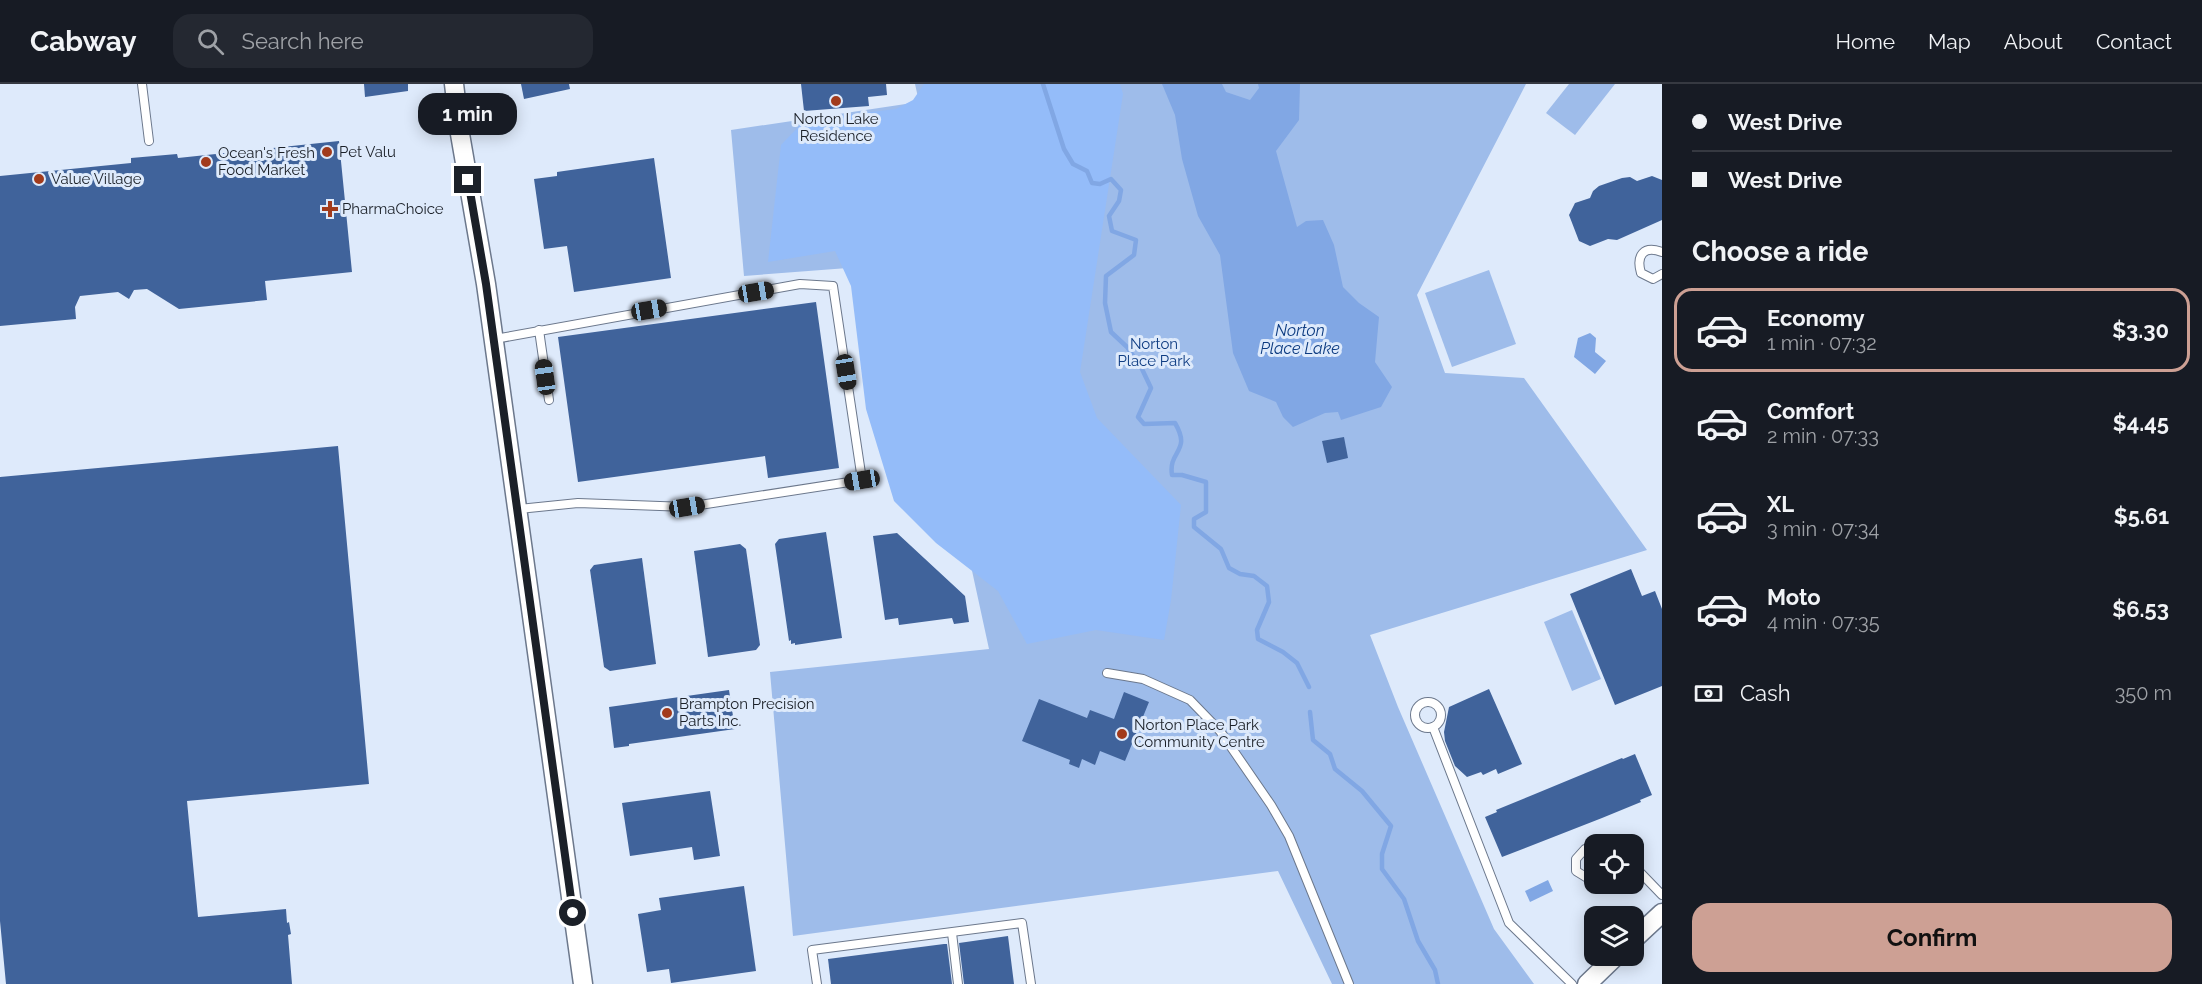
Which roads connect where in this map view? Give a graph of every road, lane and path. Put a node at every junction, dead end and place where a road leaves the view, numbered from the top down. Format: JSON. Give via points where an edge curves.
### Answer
{"nodes":[{"id":1,"x":142,"y":84,"type":"edge"},
{"id":2,"x":454,"y":84,"type":"edge"},
{"id":3,"x":149,"y":141,"type":"dead end"},
{"id":4,"x":1662,"y":252,"type":"edge"},
{"id":5,"x":1662,"y":274,"type":"edge"},
{"id":6,"x":539,"y":330,"type":"junction"},
{"id":7,"x":494,"y":339,"type":"junction"},
{"id":8,"x":549,"y":400,"type":"dead end"},
{"id":9,"x":517,"y":509,"type":"junction"},
{"id":10,"x":1107,"y":673,"type":"dead end"},
{"id":11,"x":1433,"y":727,"type":"dead end"},
{"id":12,"x":1584,"y":850,"type":"edge"},
{"id":13,"x":1584,"y":876,"type":"edge"},
{"id":14,"x":1644,"y":877,"type":"edge"},
{"id":15,"x":1662,"y":896,"type":"edge"},
{"id":16,"x":1662,"y":913,"type":"edge"},
{"id":17,"x":1644,"y":930,"type":"edge"},
{"id":18,"x":952,"y":933,"type":"junction"},
{"id":19,"x":1606,"y":966,"type":"edge"},
{"id":20,"x":583,"y":984,"type":"edge"},
{"id":21,"x":817,"y":984,"type":"edge"},
{"id":22,"x":958,"y":984,"type":"edge"},
{"id":23,"x":1031,"y":984,"type":"edge"},
{"id":24,"x":1349,"y":984,"type":"edge"},
{"id":25,"x":1572,"y":984,"type":"edge"},
{"id":26,"x":1587,"y":984,"type":"edge"}],
"edges":[{"from":1,"to":3,"type":"lane"},
{"from":2,"to":7,"type":"street"},
{"from":4,"to":5,"type":"lane","via":[[1645,251],[1638,262],[1641,273],[1653,279]]},
{"from":6,"to":7,"type":"lane"},
{"from":6,"to":8,"type":"lane"},
{"from":6,"to":9,"type":"lane","via":[[800,284],[833,286],[862,480],[687,507],[578,503]]},
{"from":7,"to":9,"type":"street"},
{"from":9,"to":20,"type":"street"},
{"from":10,"to":24,"type":"lane","via":[[1143,679],[1190,700],[1220,731],[1289,836]]},
{"from":11,"to":25,"type":"lane","via":[[1509,922]]},
{"from":12,"to":13,"type":"lane","via":[[1576,859],[1576,871]]},
{"from":14,"to":15,"type":"lane"},
{"from":16,"to":17,"type":"street"},
{"from":18,"to":21,"type":"lane","via":[[812,950]]},
{"from":18,"to":22,"type":"lane"},
{"from":18,"to":23,"type":"lane","via":[[1022,924]]},
{"from":19,"to":26,"type":"street"}]}
